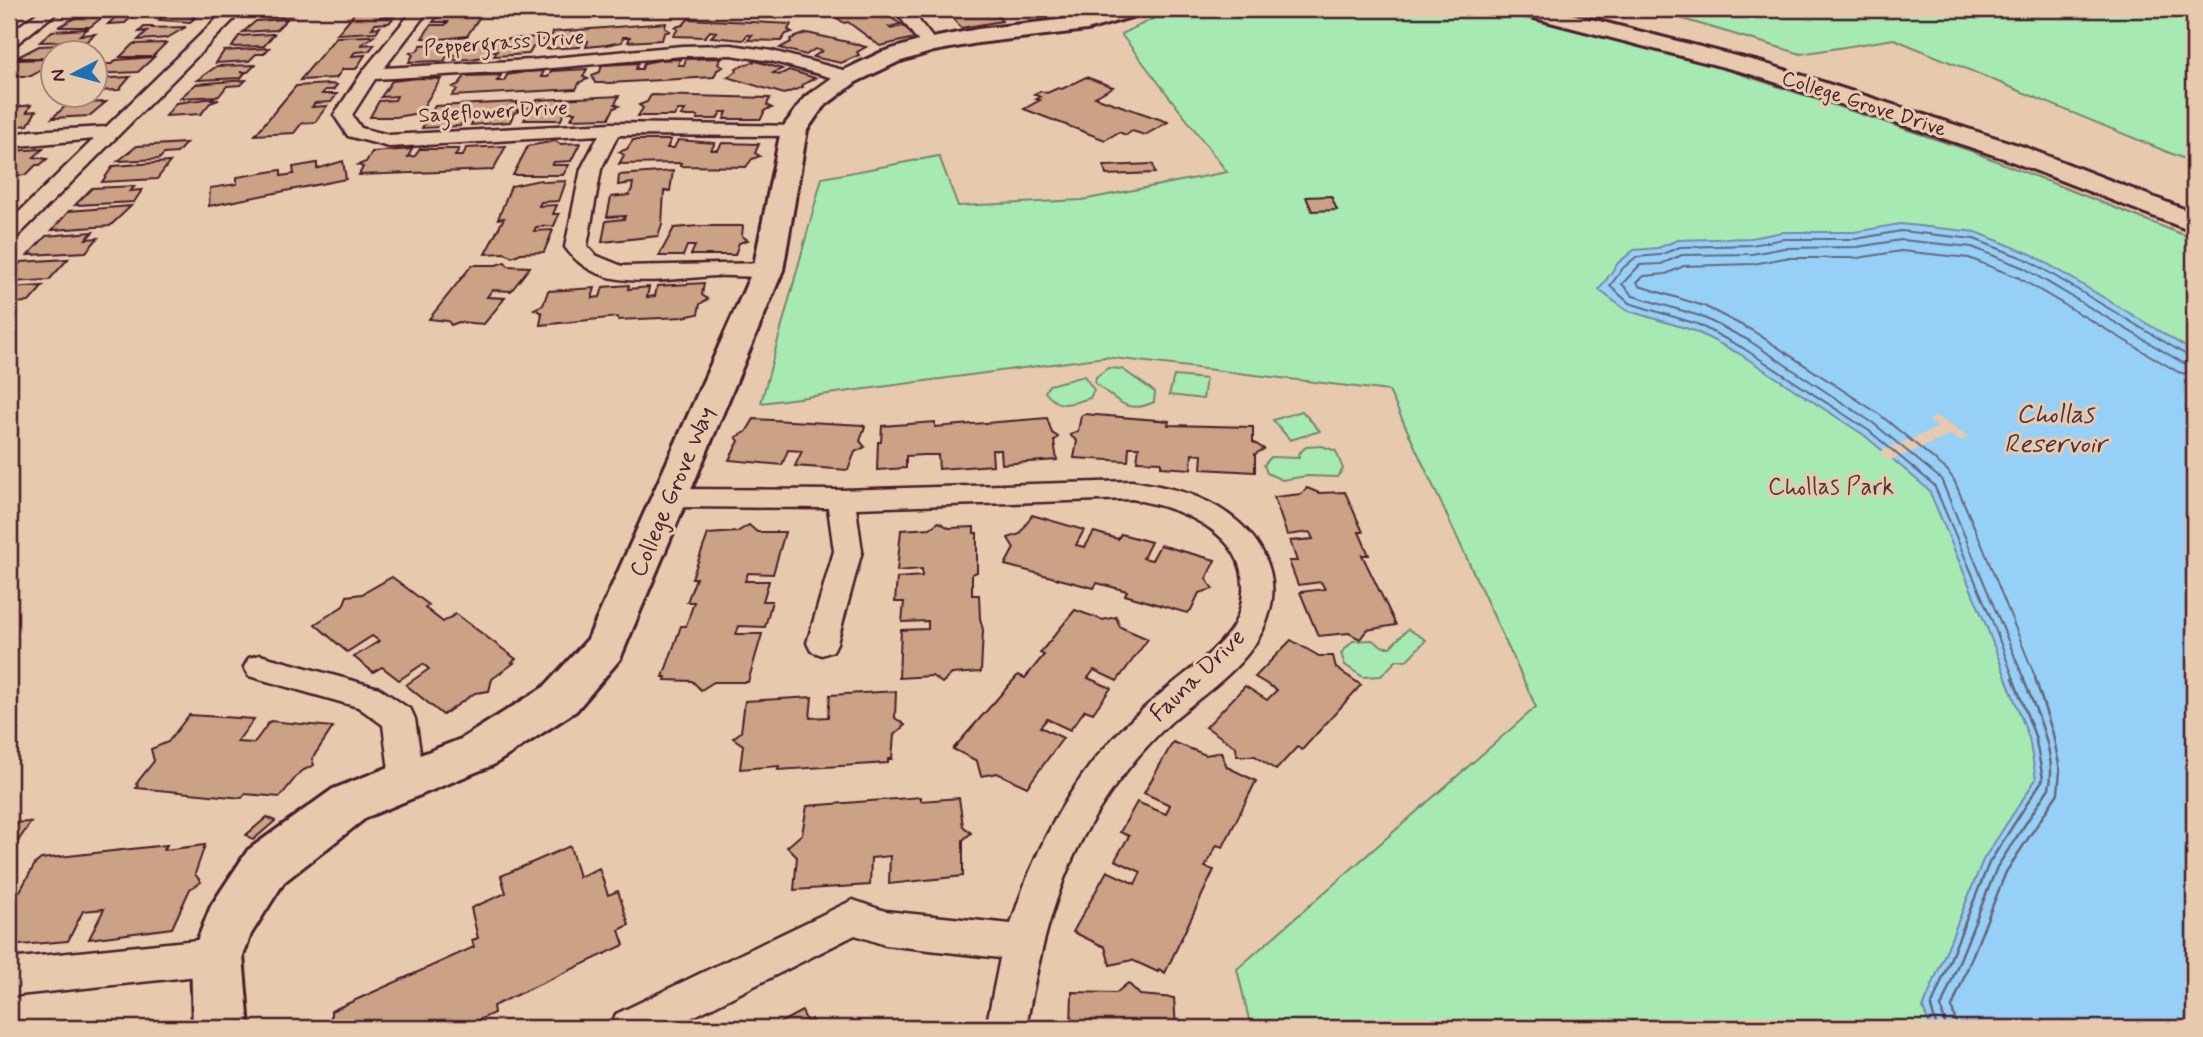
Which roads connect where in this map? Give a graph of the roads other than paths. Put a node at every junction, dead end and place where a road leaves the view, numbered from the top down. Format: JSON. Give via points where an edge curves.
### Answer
{"nodes":[{"id":1,"x":53,"y":9,"type":"edge"},
{"id":2,"x":236,"y":9,"type":"edge"},
{"id":3,"x":427,"y":9,"type":"edge"},
{"id":4,"x":902,"y":9,"type":"edge"},
{"id":5,"x":1527,"y":9,"type":"edge"},
{"id":6,"x":1576,"y":9,"type":"edge"},
{"id":7,"x":1126,"y":10,"type":"edge"},
{"id":8,"x":9,"y":41,"type":"edge"},
{"id":9,"x":930,"y":45,"type":"junction"},
{"id":10,"x":370,"y":74,"type":"junction"},
{"id":11,"x":848,"y":77,"type":"junction"},
{"id":12,"x":612,"y":129,"type":"junction"},
{"id":13,"x":794,"y":130,"type":"junction"},
{"id":14,"x":108,"y":133,"type":"junction"},
{"id":15,"x":9,"y":141,"type":"edge"},
{"id":16,"x":2194,"y":206,"type":"edge"},
{"id":17,"x":2194,"y":223,"type":"edge"},
{"id":18,"x":9,"y":234,"type":"edge"},
{"id":19,"x":768,"y":270,"type":"junction"},
{"id":20,"x":671,"y":498,"type":"junction"},
{"id":21,"x":841,"y":499,"type":"junction"},
{"id":22,"x":822,"y":643,"type":"dead end"},
{"id":23,"x":260,"y":667,"type":"dead end"},
{"id":24,"x":407,"y":778,"type":"junction"},
{"id":25,"x":1022,"y":943,"type":"junction"},
{"id":26,"x":217,"y":957,"type":"junction"},
{"id":27,"x":9,"y":978,"type":"edge"},
{"id":28,"x":221,"y":1028,"type":"edge"},
{"id":29,"x":630,"y":1028,"type":"edge"},
{"id":30,"x":1006,"y":1028,"type":"edge"}],
"edges":[{"from":1,"to":8,"type":"street"},
{"from":2,"to":14,"type":"street"},
{"from":3,"to":10,"type":"street","name":"Sageflower Drive","via":[[418,13]]},
{"from":4,"to":9,"type":"street"},
{"from":5,"to":17,"type":"street","name":"College Grove Drive","via":[[1755,68],[2015,153]]},
{"from":6,"to":16,"type":"street","name":"College Grove Drive","via":[[1940,113]]},
{"from":7,"to":9,"type":"street","name":"College Grove Way","via":[[1087,23]]},
{"from":9,"to":11,"type":"street","name":"College Grove Way"},
{"from":10,"to":11,"type":"street","name":"Peppergrass Drive","via":[[731,51],[772,56]]},
{"from":10,"to":12,"type":"street","name":"Sageflower Drive","via":[[343,115],[352,130],[377,139]]},
{"from":11,"to":13,"type":"street","name":"College Grove Way","via":[[814,102]]},
{"from":12,"to":13,"type":"street","name":"Sageflower Drive"},
{"from":12,"to":19,"type":"street","via":[[591,169],[576,247],[583,257],[608,270],[634,274]]},
{"from":13,"to":19,"type":"street","name":"College Grove Way"},
{"from":14,"to":15,"type":"street"},
{"from":14,"to":18,"type":"street"},
{"from":19,"to":20,"type":"street","name":"College Grove Way"},
{"from":20,"to":21,"type":"street","name":"Fauna Drive"},
{"from":20,"to":24,"type":"street","name":"College Grove Way","via":[[605,648],[560,699],[477,752]]},
{"from":21,"to":22,"type":"street","via":[[848,551]]},
{"from":21,"to":25,"type":"street","name":"Fauna Drive","via":[[1110,490],[1153,493],[1212,514],[1241,540],[1257,570],[1258,604],[1244,636],[1151,721],[1104,774],[1058,851]]},
{"from":23,"to":24,"type":"street","via":[[368,696],[399,719]]},
{"from":24,"to":26,"type":"street","name":"College Grove Way","via":[[350,803],[266,866],[229,923]]},
{"from":25,"to":29,"type":"street","via":[[885,928],[853,917]]},
{"from":25,"to":30,"type":"street","name":"Fauna Drive"},
{"from":26,"to":27,"type":"street"},
{"from":26,"to":28,"type":"street","name":"College Grove Way"}]}
